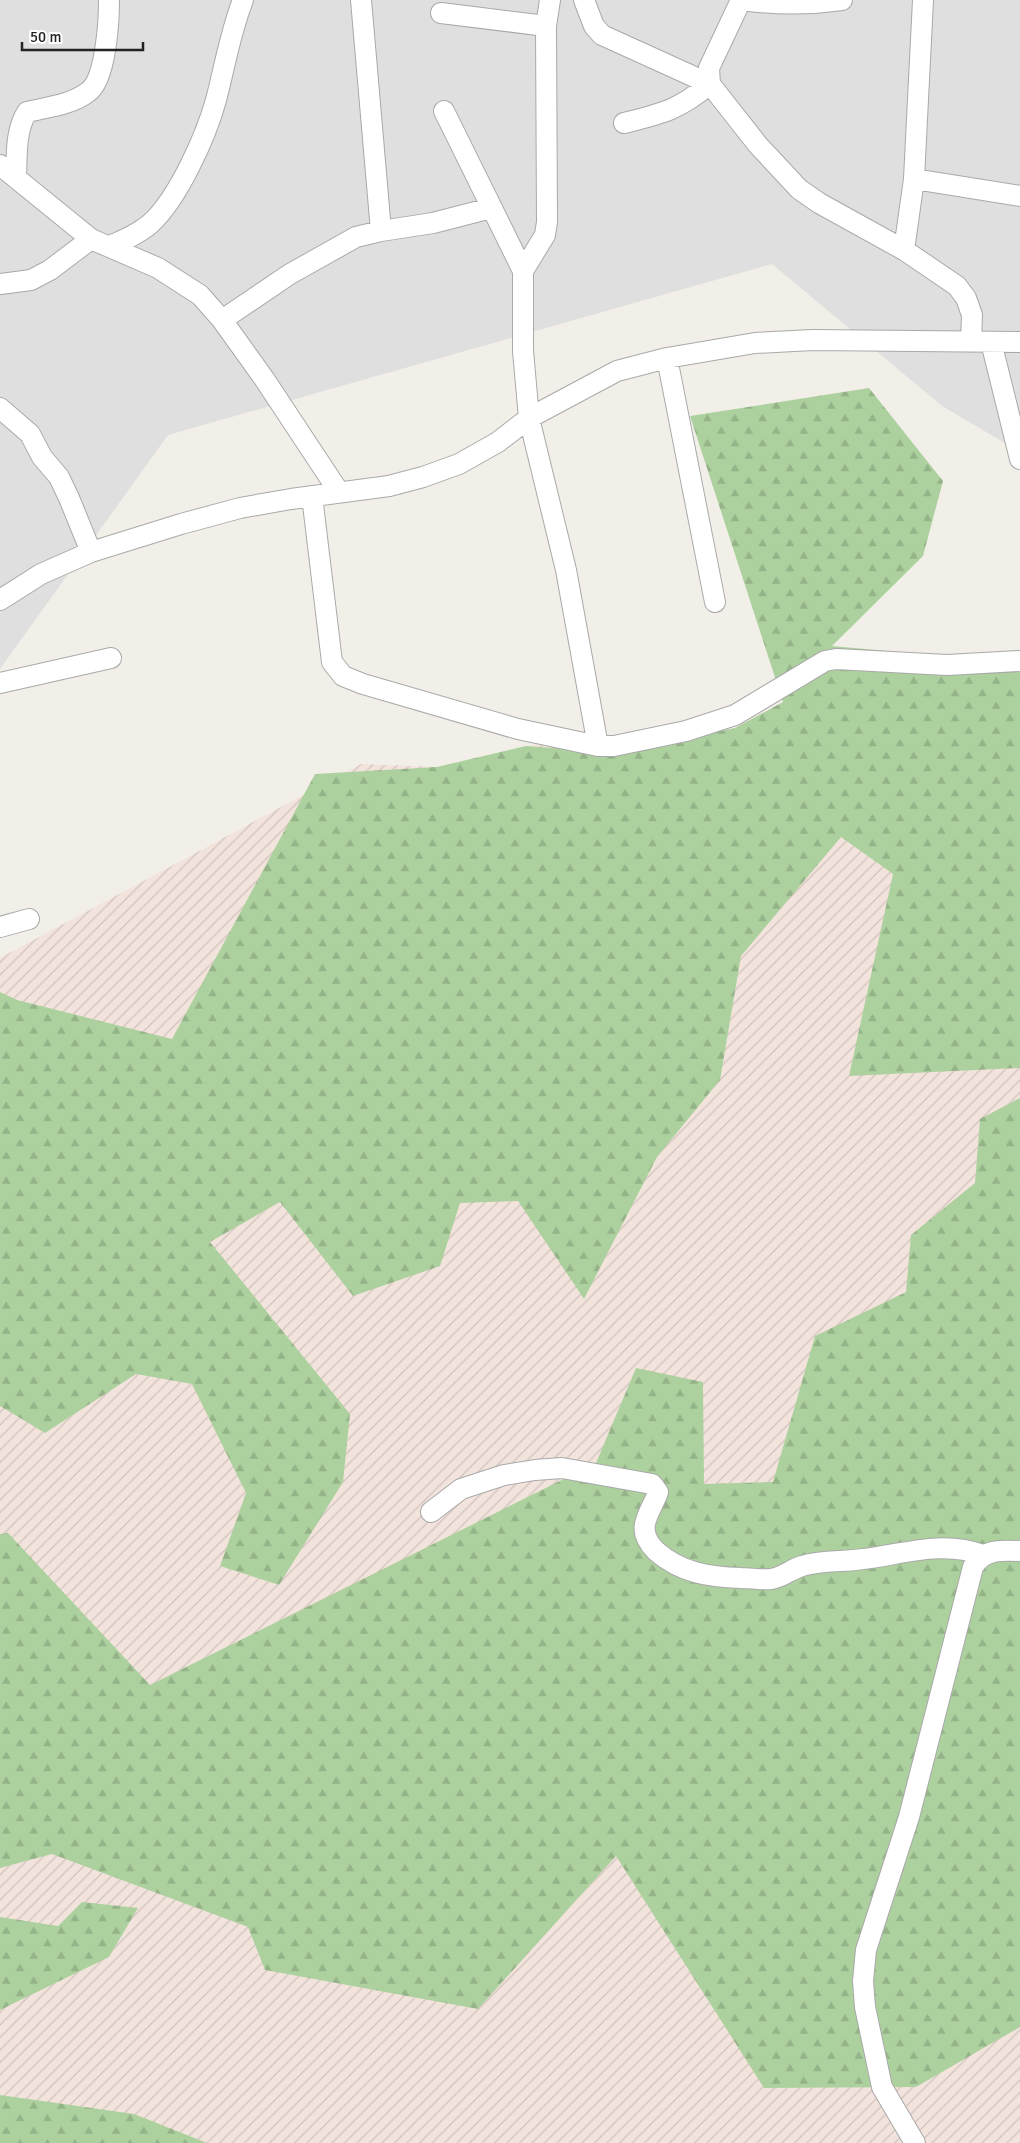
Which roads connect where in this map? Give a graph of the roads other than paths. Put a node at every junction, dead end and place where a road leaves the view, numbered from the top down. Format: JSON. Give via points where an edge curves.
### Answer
{"nodes":[{"id":1,"x":109,"y":0,"type":"edge"},
{"id":2,"x":243,"y":0,"type":"edge"},
{"id":3,"x":361,"y":0,"type":"edge"},
{"id":4,"x":550,"y":0,"type":"edge"},
{"id":5,"x":584,"y":0,"type":"edge"},
{"id":6,"x":741,"y":0,"type":"edge"},
{"id":7,"x":842,"y":0,"type":"edge"},
{"id":8,"x":923,"y":0,"type":"edge"},
{"id":9,"x":441,"y":13,"type":"dead end"},
{"id":10,"x":546,"y":26,"type":"junction"},
{"id":11,"x":710,"y":84,"type":"junction"},
{"id":12,"x":444,"y":110,"type":"dead end"},
{"id":13,"x":624,"y":123,"type":"dead end"},
{"id":14,"x":0,"y":166,"type":"edge"},
{"id":15,"x":16,"y":178,"type":"junction"},
{"id":16,"x":914,"y":179,"type":"junction"},
{"id":17,"x":1020,"y":196,"type":"edge"},
{"id":18,"x":491,"y":208,"type":"junction"},
{"id":19,"x":381,"y":230,"type":"junction"},
{"id":20,"x":91,"y":239,"type":"junction"},
{"id":21,"x":110,"y":246,"type":"junction"},
{"id":22,"x":904,"y":250,"type":"junction"},
{"id":23,"x":523,"y":271,"type":"junction"},
{"id":24,"x":0,"y":284,"type":"edge"},
{"id":25,"x":222,"y":320,"type":"junction"},
{"id":26,"x":971,"y":342,"type":"junction"},
{"id":27,"x":992,"y":342,"type":"junction"},
{"id":28,"x":1020,"y":342,"type":"edge"},
{"id":29,"x":667,"y":358,"type":"junction"},
{"id":30,"x":2,"y":412,"type":"edge"},
{"id":31,"x":529,"y":418,"type":"junction"},
{"id":32,"x":1020,"y":459,"type":"edge"},
{"id":33,"x":339,"y":492,"type":"junction"},
{"id":34,"x":312,"y":496,"type":"junction"},
{"id":35,"x":91,"y":552,"type":"junction"},
{"id":36,"x":0,"y":600,"type":"edge"},
{"id":37,"x":715,"y":602,"type":"dead end"},
{"id":38,"x":111,"y":658,"type":"dead end"},
{"id":39,"x":1020,"y":661,"type":"edge"},
{"id":40,"x":0,"y":683,"type":"edge"},
{"id":41,"x":598,"y":746,"type":"junction"},
{"id":42,"x":29,"y":919,"type":"dead end"},
{"id":43,"x":0,"y":928,"type":"edge"},
{"id":44,"x":431,"y":1512,"type":"dead end"},
{"id":45,"x":1020,"y":1551,"type":"edge"},
{"id":46,"x":982,"y":1555,"type":"junction"},
{"id":47,"x":916,"y":2143,"type":"edge"}],
"edges":[{"from":1,"to":15,"type":"street","via":[[104,50],[96,83],[90,91],[68,103],[27,112],[22,119],[19,137]]},
{"from":2,"to":21,"type":"street","via":[[232,28],[216,100],[200,145],[166,205],[150,224],[130,238]]},
{"from":3,"to":19,"type":"street"},
{"from":4,"to":10,"type":"street"},
{"from":5,"to":11,"type":"street","via":[[594,26],[602,35]]},
{"from":6,"to":7,"type":"street","via":[[799,5]]},
{"from":6,"to":11,"type":"street","via":[[710,68]]},
{"from":8,"to":16,"type":"street"},
{"from":9,"to":10,"type":"street"},
{"from":10,"to":23,"type":"street","via":[[547,222],[545,235]]},
{"from":11,"to":13,"type":"street","via":[[688,103],[669,112]]},
{"from":11,"to":22,"type":"street","via":[[758,145],[799,189]]},
{"from":12,"to":18,"type":"street"},
{"from":14,"to":15,"type":"street"},
{"from":15,"to":20,"type":"street"},
{"from":16,"to":17,"type":"street"},
{"from":16,"to":22,"type":"street"},
{"from":18,"to":19,"type":"street","via":[[433,223]]},
{"from":18,"to":23,"type":"street"},
{"from":19,"to":25,"type":"street","via":[[356,237],[290,274]]},
{"from":20,"to":21,"type":"street"},
{"from":20,"to":24,"type":"street","via":[[31,280]]},
{"from":21,"to":25,"type":"street","via":[[178,279],[200,295]]},
{"from":22,"to":26,"type":"street","via":[[957,286],[966,298],[972,315]]},
{"from":23,"to":31,"type":"street","via":[[523,351]]},
{"from":25,"to":33,"type":"street"},
{"from":26,"to":27,"type":"street"},
{"from":26,"to":29,"type":"street","via":[[813,340],[755,343]]},
{"from":27,"to":28,"type":"street"},
{"from":27,"to":32,"type":"street"},
{"from":29,"to":31,"type":"street","via":[[617,371]]},
{"from":29,"to":37,"type":"street"},
{"from":30,"to":35,"type":"street","via":[[30,434],[42,457],[59,478]]},
{"from":31,"to":33,"type":"street","via":[[498,442],[459,464],[389,486]]},
{"from":31,"to":41,"type":"street","via":[[566,570]]},
{"from":33,"to":34,"type":"street"},
{"from":34,"to":35,"type":"street","via":[[240,508]]},
{"from":34,"to":41,"type":"street","via":[[332,662],[343,676],[518,729]]},
{"from":35,"to":36,"type":"street","via":[[41,574]]},
{"from":38,"to":40,"type":"street"},
{"from":39,"to":41,"type":"street","via":[[947,665],[825,661],[735,715],[686,731],[614,746]]},
{"from":42,"to":43,"type":"street"},
{"from":44,"to":46,"type":"street","via":[[461,1489],[504,1475],[562,1468],[656,1487],[658,1492],[645,1525],[646,1538],[663,1557],[700,1575],[770,1579],[785,1576],[801,1566],[946,1547]]},
{"from":45,"to":46,"type":"street","via":[[995,1551]]},
{"from":46,"to":47,"type":"street","via":[[973,1566],[909,1817],[866,1950],[865,2007],[882,2087]]}]}
